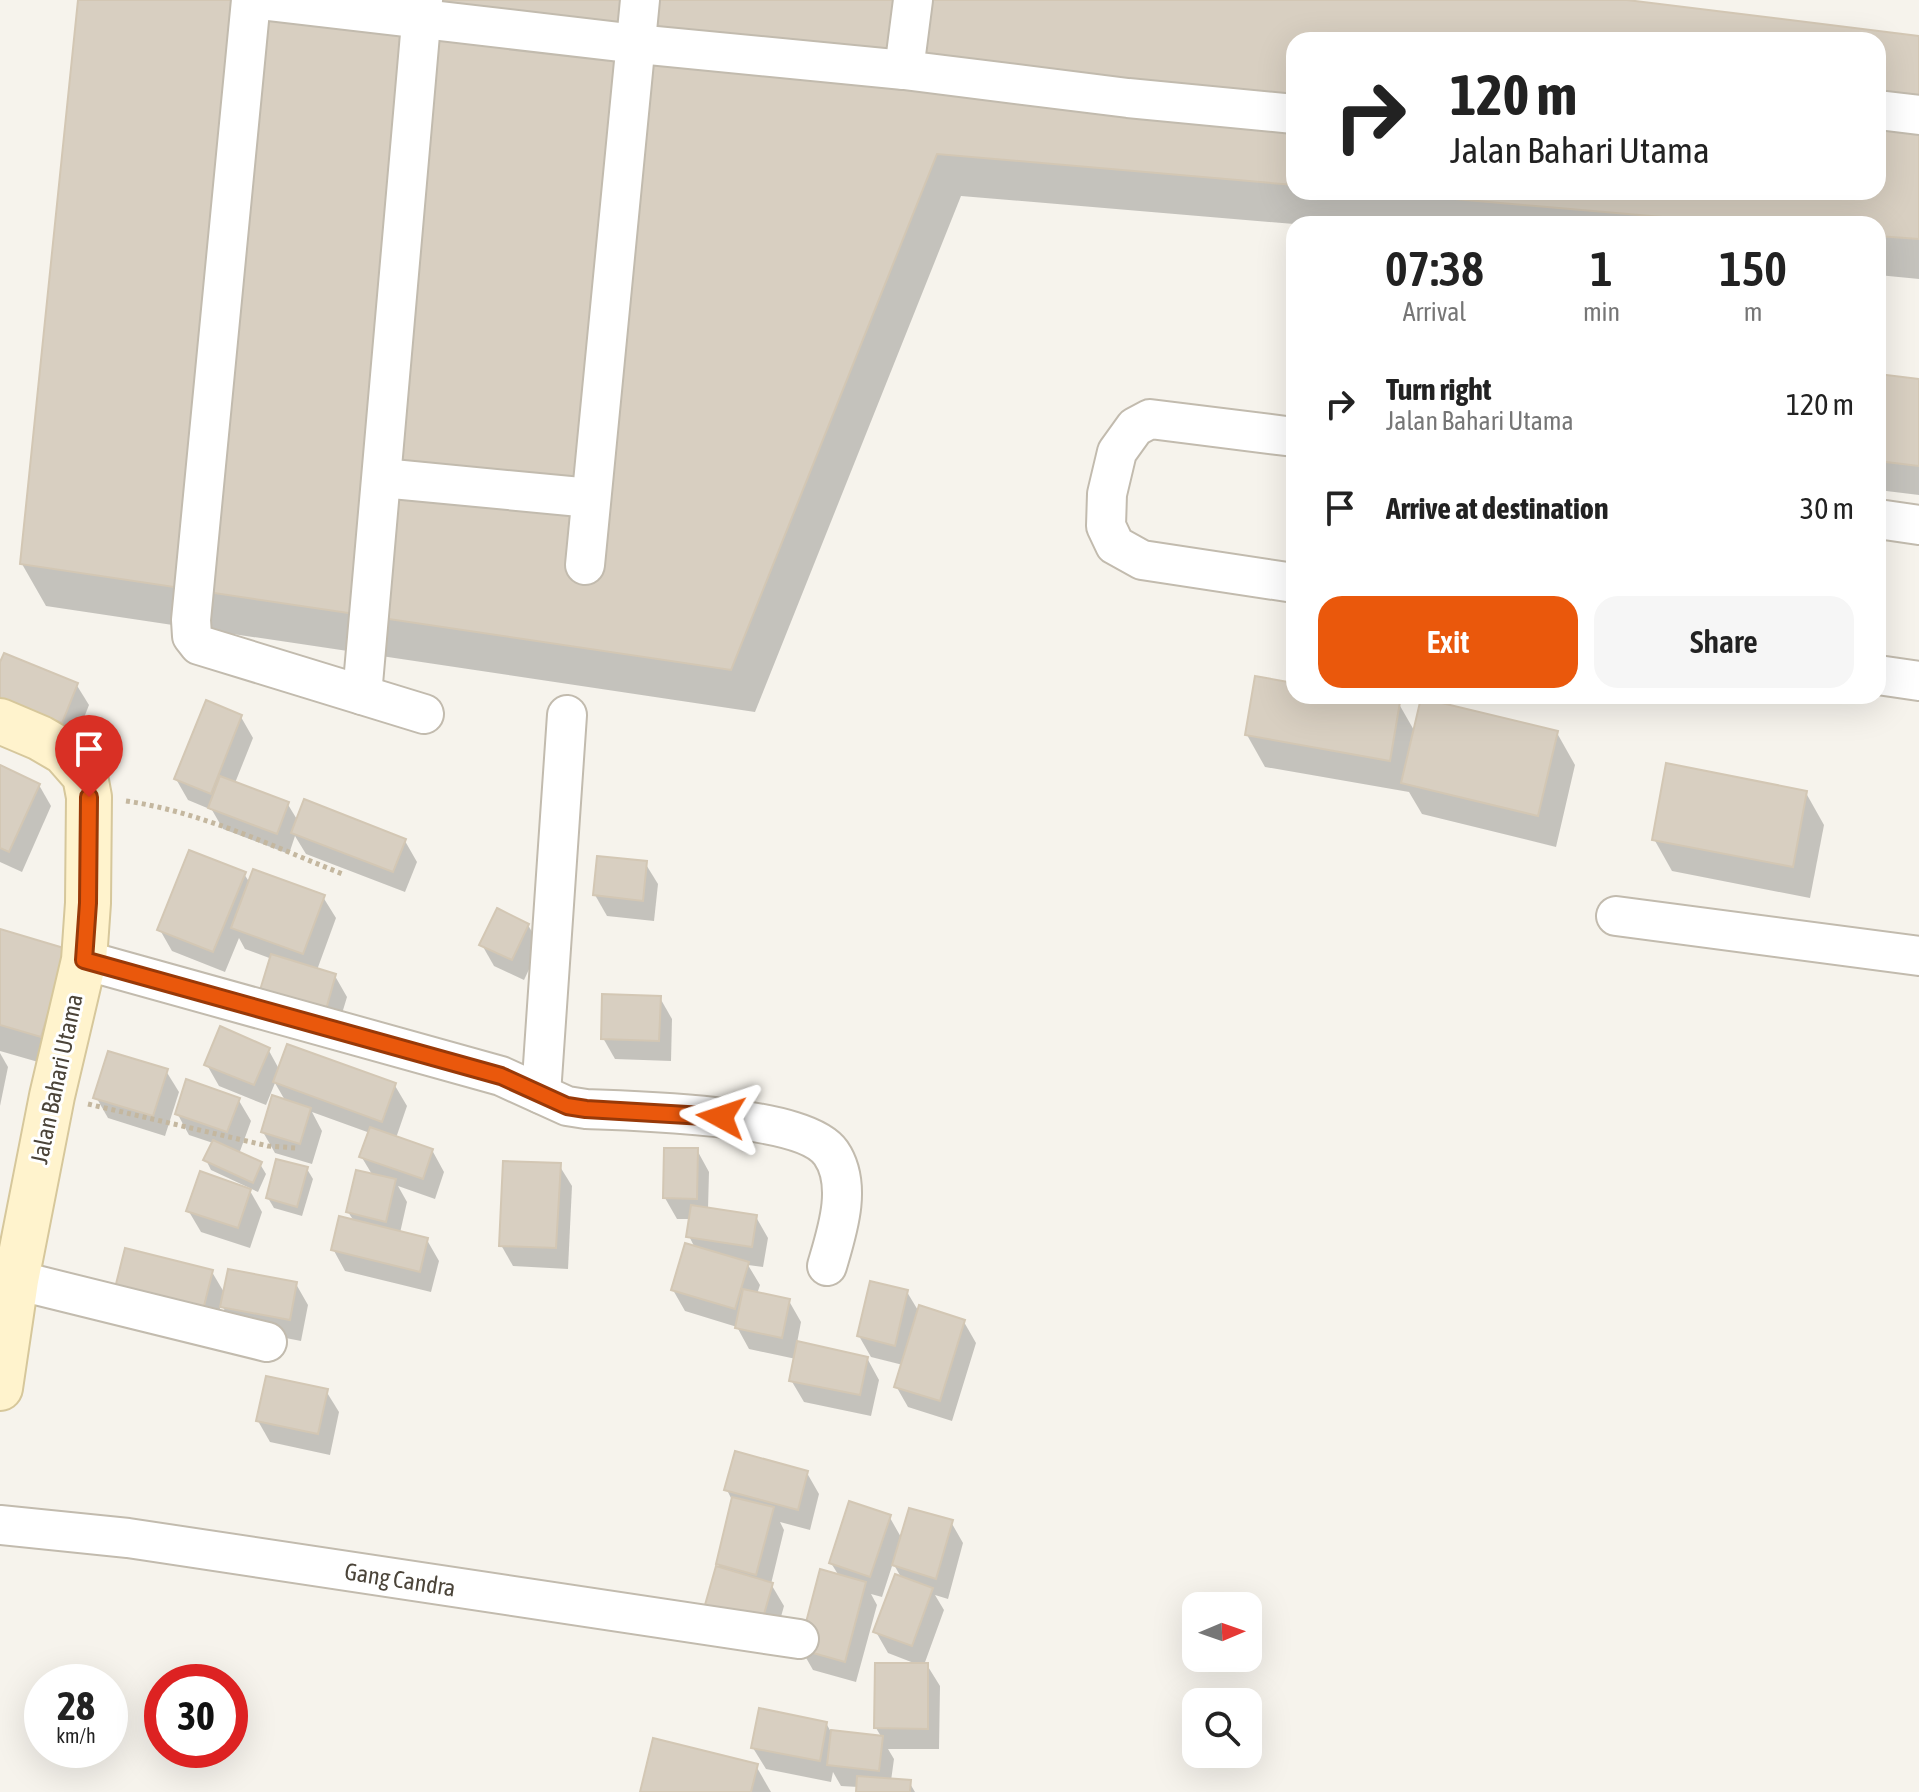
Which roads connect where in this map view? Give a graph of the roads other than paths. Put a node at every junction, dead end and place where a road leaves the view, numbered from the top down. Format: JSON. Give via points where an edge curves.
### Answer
{"nodes":[{"id":1,"x":251,"y":0,"type":"edge"},
{"id":2,"x":259,"y":0,"type":"edge"},
{"id":3,"x":640,"y":0,"type":"edge"},
{"id":4,"x":913,"y":0,"type":"edge"},
{"id":5,"x":422,"y":9,"type":"edge"},
{"id":6,"x":637,"y":44,"type":"junction"},
{"id":7,"x":904,"y":70,"type":"junction"},
{"id":8,"x":1886,"y":111,"type":"edge"},
{"id":9,"x":1286,"y":113,"type":"edge"},
{"id":10,"x":1919,"y":115,"type":"edge"},
{"id":11,"x":1286,"y":436,"type":"edge"},
{"id":12,"x":382,"y":478,"type":"junction"},
{"id":13,"x":591,"y":498,"type":"junction"},
{"id":14,"x":1886,"y":520,"type":"edge"},
{"id":15,"x":1919,"y":525,"type":"edge"},
{"id":16,"x":585,"y":565,"type":"dead end"},
{"id":17,"x":1286,"y":582,"type":"edge"},
{"id":18,"x":1886,"y":676,"type":"edge"},
{"id":19,"x":1919,"y":681,"type":"edge"},
{"id":20,"x":362,"y":695,"type":"junction"},
{"id":21,"x":424,"y":714,"type":"dead end"},
{"id":22,"x":567,"y":715,"type":"dead end"},
{"id":23,"x":0,"y":721,"type":"edge"},
{"id":24,"x":1616,"y":916,"type":"dead end"},
{"id":25,"x":1919,"y":956,"type":"edge"},
{"id":26,"x":84,"y":960,"type":"junction"},
{"id":27,"x":541,"y":1094,"type":"junction"},
{"id":28,"x":827,"y":1266,"type":"dead end"},
{"id":29,"x":16,"y":1280,"type":"junction"},
{"id":30,"x":267,"y":1342,"type":"dead end"},
{"id":31,"x":0,"y":1388,"type":"edge"},
{"id":32,"x":0,"y":1525,"type":"edge"},
{"id":33,"x":799,"y":1639,"type":"dead end"}],
"edges":[{"from":1,"to":20,"type":"street","via":[[192,636],[199,645]]},
{"from":2,"to":5,"type":"street"},
{"from":3,"to":6,"type":"street"},
{"from":4,"to":7,"type":"street"},
{"from":5,"to":6,"type":"street"},
{"from":5,"to":12,"type":"street"},
{"from":6,"to":7,"type":"street"},
{"from":6,"to":13,"type":"street"},
{"from":7,"to":9,"type":"street"},
{"from":8,"to":10,"type":"street"},
{"from":11,"to":17,"type":"street","via":[[1150,419],[1135,427],[1117,452],[1106,526],[1115,545],[1142,560]]},
{"from":12,"to":13,"type":"street"},
{"from":12,"to":20,"type":"street"},
{"from":13,"to":16,"type":"street"},
{"from":14,"to":15,"type":"street"},
{"from":18,"to":19,"type":"street"},
{"from":20,"to":21,"type":"street"},
{"from":22,"to":27,"type":"street"},
{"from":23,"to":26,"type":"street","name":"Jalan Bahari Utama","via":[[64,752],[85,776],[89,797]]},
{"from":24,"to":25,"type":"street"},
{"from":26,"to":27,"type":"street","via":[[501,1076]]},
{"from":26,"to":29,"type":"street","name":"Jalan Bahari Utama"},
{"from":27,"to":28,"type":"street","via":[[586,1109],[721,1117],[824,1146],[837,1165],[841,1189],[837,1234]]},
{"from":29,"to":30,"type":"street"},
{"from":29,"to":31,"type":"street","name":"Jalan Bahari Utama"},
{"from":32,"to":33,"type":"street","name":"Gang Candra","via":[[128,1538]]}]}
